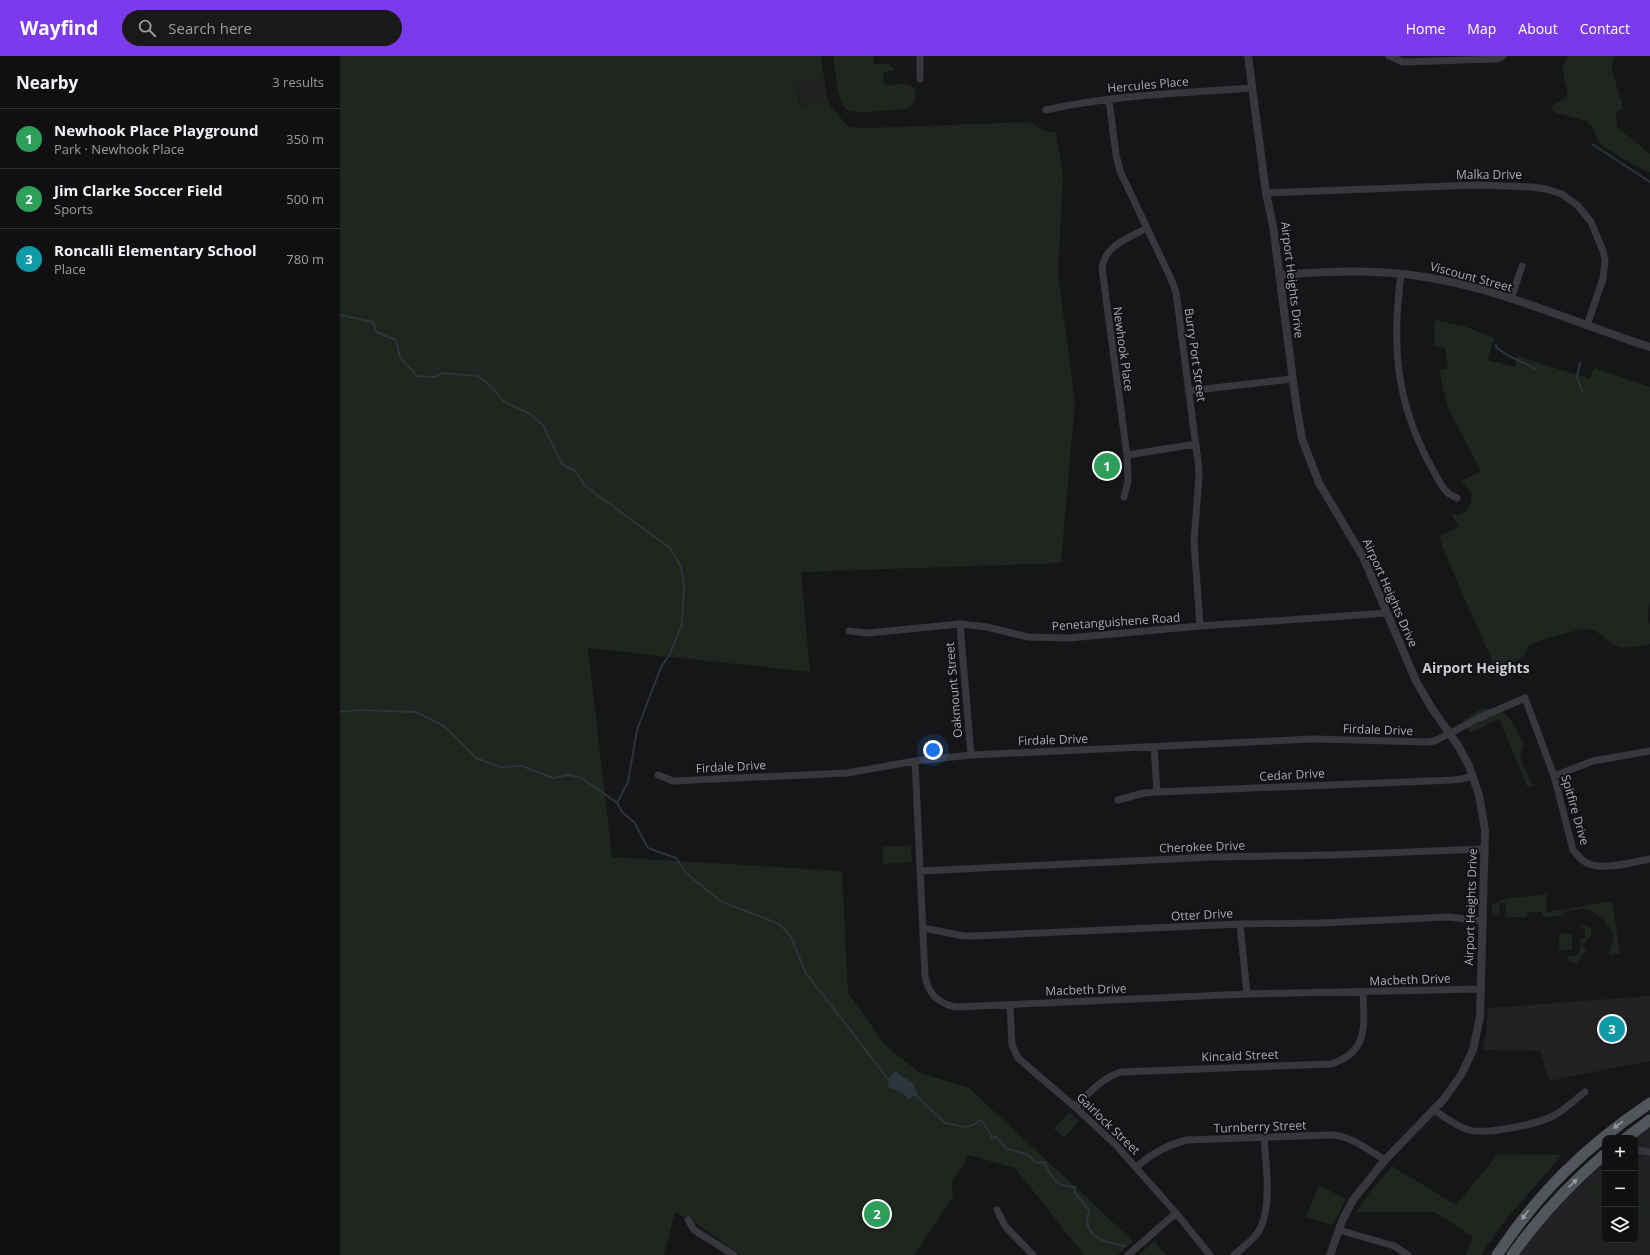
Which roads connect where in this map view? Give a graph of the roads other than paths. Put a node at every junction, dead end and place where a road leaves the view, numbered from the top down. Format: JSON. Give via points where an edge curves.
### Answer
{"nodes":[{"id":1,"x":920,"y":56,"type":"edge"},
{"id":2,"x":1248,"y":56,"type":"edge"},
{"id":3,"x":1389,"y":56,"type":"edge"},
{"id":4,"x":1503,"y":56,"type":"edge"},
{"id":5,"x":920,"y":79,"type":"dead end"},
{"id":6,"x":1252,"y":88,"type":"junction"},
{"id":7,"x":1109,"y":100,"type":"junction"},
{"id":8,"x":1046,"y":110,"type":"dead end"},
{"id":9,"x":1266,"y":193,"type":"junction"},
{"id":10,"x":1147,"y":228,"type":"junction"},
{"id":11,"x":1522,"y":266,"type":"dead end"},
{"id":12,"x":1401,"y":274,"type":"junction"},
{"id":13,"x":1280,"y":275,"type":"junction"},
{"id":14,"x":1511,"y":299,"type":"junction"},
{"id":15,"x":1587,"y":325,"type":"junction"},
{"id":16,"x":1650,"y":347,"type":"edge"},
{"id":17,"x":1292,"y":379,"type":"junction"},
{"id":18,"x":1188,"y":391,"type":"junction"},
{"id":19,"x":1196,"y":444,"type":"junction"},
{"id":20,"x":1127,"y":454,"type":"junction"},
{"id":21,"x":1124,"y":497,"type":"dead end"},
{"id":22,"x":1457,"y":498,"type":"dead end"},
{"id":23,"x":1387,"y":613,"type":"junction"},
{"id":24,"x":960,"y":624,"type":"junction"},
{"id":25,"x":1200,"y":626,"type":"junction"},
{"id":26,"x":849,"y":631,"type":"dead end"},
{"id":27,"x":1525,"y":698,"type":"joint"},
{"id":28,"x":1450,"y":733,"type":"junction"},
{"id":29,"x":1154,"y":747,"type":"junction"},
{"id":30,"x":1650,"y":751,"type":"edge"},
{"id":31,"x":971,"y":755,"type":"junction"},
{"id":32,"x":915,"y":761,"type":"junction"},
{"id":33,"x":658,"y":776,"type":"dead end"},
{"id":34,"x":1473,"y":776,"type":"junction"},
{"id":35,"x":1554,"y":776,"type":"junction"},
{"id":36,"x":1158,"y":792,"type":"junction"},
{"id":37,"x":1118,"y":800,"type":"dead end"},
{"id":38,"x":1485,"y":849,"type":"junction"},
{"id":39,"x":1650,"y":859,"type":"edge"},
{"id":40,"x":920,"y":871,"type":"junction"},
{"id":41,"x":1483,"y":921,"type":"junction"},
{"id":42,"x":1240,"y":924,"type":"junction"},
{"id":43,"x":923,"y":928,"type":"junction"},
{"id":44,"x":1480,"y":989,"type":"junction"},
{"id":45,"x":1363,"y":992,"type":"junction"},
{"id":46,"x":1247,"y":994,"type":"junction"},
{"id":47,"x":1010,"y":1005,"type":"junction"},
{"id":48,"x":1585,"y":1092,"type":"dead end"},
{"id":49,"x":1650,"y":1103,"type":"edge"},
{"id":50,"x":1075,"y":1107,"type":"junction"},
{"id":51,"x":1434,"y":1110,"type":"junction"},
{"id":52,"x":1650,"y":1120,"type":"edge"},
{"id":53,"x":1630,"y":1135,"type":"edge"},
{"id":54,"x":1264,"y":1138,"type":"junction"},
{"id":55,"x":1638,"y":1150,"type":"edge"},
{"id":56,"x":1650,"y":1152,"type":"edge"},
{"id":57,"x":1602,"y":1156,"type":"edge"},
{"id":58,"x":1385,"y":1160,"type":"junction"},
{"id":59,"x":1602,"y":1161,"type":"edge"},
{"id":60,"x":1136,"y":1167,"type":"junction"},
{"id":61,"x":1588,"y":1168,"type":"junction"},
{"id":62,"x":997,"y":1210,"type":"dead end"},
{"id":63,"x":1176,"y":1213,"type":"junction"},
{"id":64,"x":688,"y":1220,"type":"dead end"},
{"id":65,"x":1339,"y":1230,"type":"junction"},
{"id":66,"x":734,"y":1255,"type":"edge"},
{"id":67,"x":1033,"y":1255,"type":"edge"},
{"id":68,"x":1128,"y":1255,"type":"edge"},
{"id":69,"x":1210,"y":1255,"type":"edge"},
{"id":70,"x":1234,"y":1255,"type":"edge"},
{"id":71,"x":1330,"y":1255,"type":"edge"},
{"id":72,"x":1408,"y":1255,"type":"edge"},
{"id":73,"x":1497,"y":1255,"type":"edge"},
{"id":74,"x":1512,"y":1255,"type":"edge"}],
"edges":[{"from":1,"to":5,"type":"street"},
{"from":2,"to":6,"type":"street","name":"Airport Heights Drive"},
{"from":3,"to":4,"type":"street","via":[[1403,62],[1422,63],[1497,59]]},
{"from":6,"to":7,"type":"street","name":"Hercules Place"},
{"from":6,"to":9,"type":"street","name":"Airport Heights Drive"},
{"from":7,"to":8,"type":"street","name":"Hercules Place"},
{"from":7,"to":10,"type":"street","name":"Burry Port Street","via":[[1118,166]]},
{"from":9,"to":13,"type":"street","name":"Airport Heights Drive"},
{"from":9,"to":15,"type":"street","name":"Malka Drive","via":[[1477,185],[1532,186],[1562,194],[1578,206],[1591,222],[1604,256],[1603,279]]},
{"from":10,"to":18,"type":"street","name":"Burry Port Street","via":[[1174,284]]},
{"from":10,"to":20,"type":"street","name":"Newhook Place","via":[[1112,247],[1105,256],[1102,268]]},
{"from":11,"to":14,"type":"street"},
{"from":12,"to":13,"type":"street","name":"Viscount Street","via":[[1346,271]]},
{"from":12,"to":14,"type":"street","name":"Viscount Street","via":[[1455,282]]},
{"from":12,"to":22,"type":"street","via":[[1396,342],[1405,401],[1432,468],[1447,492]]},
{"from":13,"to":17,"type":"street","name":"Airport Heights Drive"},
{"from":14,"to":15,"type":"street","name":"Viscount Street"},
{"from":15,"to":16,"type":"street","name":"Viscount Street"},
{"from":17,"to":18,"type":"street"},
{"from":17,"to":23,"type":"street","name":"Airport Heights Drive","via":[[1299,426],[1310,462],[1319,483],[1363,557]]},
{"from":18,"to":19,"type":"street","name":"Burry Port Street"},
{"from":19,"to":20,"type":"street"},
{"from":19,"to":25,"type":"street","name":"Burry Port Street","via":[[1199,475],[1194,542]]},
{"from":20,"to":21,"type":"street","name":"Newhook Place","via":[[1128,481]]},
{"from":23,"to":25,"type":"street","name":"Penetanguishene Road"},
{"from":23,"to":28,"type":"street","name":"Airport Heights Drive","via":[[1420,688]]},
{"from":24,"to":25,"type":"street","name":"Penetanguishene Road","via":[[987,627],[1028,637],[1056,638]]},
{"from":24,"to":26,"type":"street","name":"Penetanguishene Road","via":[[868,633]]},
{"from":24,"to":31,"type":"street","name":"Oakmount Street"},
{"from":27,"to":28,"type":"street","name":"Firdale Drive"},
{"from":27,"to":35,"type":"street","name":"Spitfire Drive"},
{"from":28,"to":29,"type":"street","name":"Firdale Drive","via":[[1437,740],[1422,743],[1313,739]]},
{"from":28,"to":34,"type":"street","name":"Airport Heights Drive"},
{"from":29,"to":31,"type":"street","name":"Firdale Drive"},
{"from":29,"to":36,"type":"street"},
{"from":30,"to":35,"type":"street","via":[[1593,761]]},
{"from":31,"to":32,"type":"street","name":"Firdale Drive"},
{"from":32,"to":33,"type":"street","name":"Firdale Drive","via":[[847,773],[673,781]]},
{"from":32,"to":40,"type":"street","name":"Macbeth Drive"},
{"from":34,"to":36,"type":"street","name":"Cedar Drive","via":[[1453,780]]},
{"from":34,"to":38,"type":"street","name":"Airport Heights Drive","via":[[1484,818]]},
{"from":35,"to":39,"type":"street","name":"Spitfire Drive","via":[[1573,850],[1578,857],[1588,864],[1613,866]]},
{"from":36,"to":37,"type":"street","name":"Cedar Drive"},
{"from":38,"to":40,"type":"street","name":"Cherokee Drive","via":[[1214,857]]},
{"from":38,"to":41,"type":"street","name":"Airport Heights Drive"},
{"from":40,"to":43,"type":"street","name":"Macbeth Drive"},
{"from":41,"to":42,"type":"street","name":"Otter Drive","via":[[1448,917]]},
{"from":41,"to":44,"type":"street","name":"Airport Heights Drive"},
{"from":42,"to":43,"type":"street","name":"Otter Drive","via":[[974,936]]},
{"from":42,"to":46,"type":"street"},
{"from":43,"to":47,"type":"street","name":"Macbeth Drive","via":[[927,986],[938,1000],[955,1007]]},
{"from":44,"to":45,"type":"street","name":"Macbeth Drive"},
{"from":44,"to":51,"type":"street","name":"Airport Heights Drive","via":[[1479,1026],[1473,1050],[1461,1075]]},
{"from":45,"to":46,"type":"street","name":"Macbeth Drive"},
{"from":45,"to":50,"type":"street","name":"Kincaid Street","via":[[1361,1039],[1358,1047],[1340,1061],[1331,1064],[1121,1072],[1109,1076]]},
{"from":46,"to":47,"type":"street","name":"Macbeth Drive"},
{"from":47,"to":50,"type":"street","name":"Gairlock Street","via":[[1012,1044],[1018,1058]]},
{"from":48,"to":51,"type":"street","via":[[1548,1119],[1491,1131],[1466,1129]]},
{"from":49,"to":73,"type":"main road","one_way":true,"via":[[1598,1141],[1564,1171],[1528,1211]]},
{"from":50,"to":60,"type":"street","name":"Gairlock Street"},
{"from":51,"to":58,"type":"street","name":"Airport Heights Drive"},
{"from":52,"to":53,"type":"main road"},
{"from":54,"to":58,"type":"street","name":"Turnberry Street","via":[[1339,1135]]},
{"from":54,"to":60,"type":"street","name":"Turnberry Street","via":[[1181,1141],[1152,1155]]},
{"from":54,"to":70,"type":"street","via":[[1267,1204],[1264,1217],[1260,1229],[1253,1238]]},
{"from":55,"to":56,"type":"street"},
{"from":57,"to":61,"type":"main road"},
{"from":58,"to":65,"type":"street","name":"Airport Heights Drive","via":[[1353,1200]]},
{"from":59,"to":61,"type":"street"},
{"from":60,"to":63,"type":"street","name":"Gairlock Street"},
{"from":74,"to":61,"type":"main road","one_way":true,"via":[[1542,1216]]},
{"from":62,"to":67,"type":"street","via":[[1005,1226]]},
{"from":63,"to":68,"type":"street"},
{"from":63,"to":69,"type":"street","name":"Gairlock Street"},
{"from":64,"to":66,"type":"street","via":[[694,1230]]},
{"from":65,"to":71,"type":"street","name":"Airport Heights Drive"},
{"from":65,"to":72,"type":"street","via":[[1394,1246]]}]}
